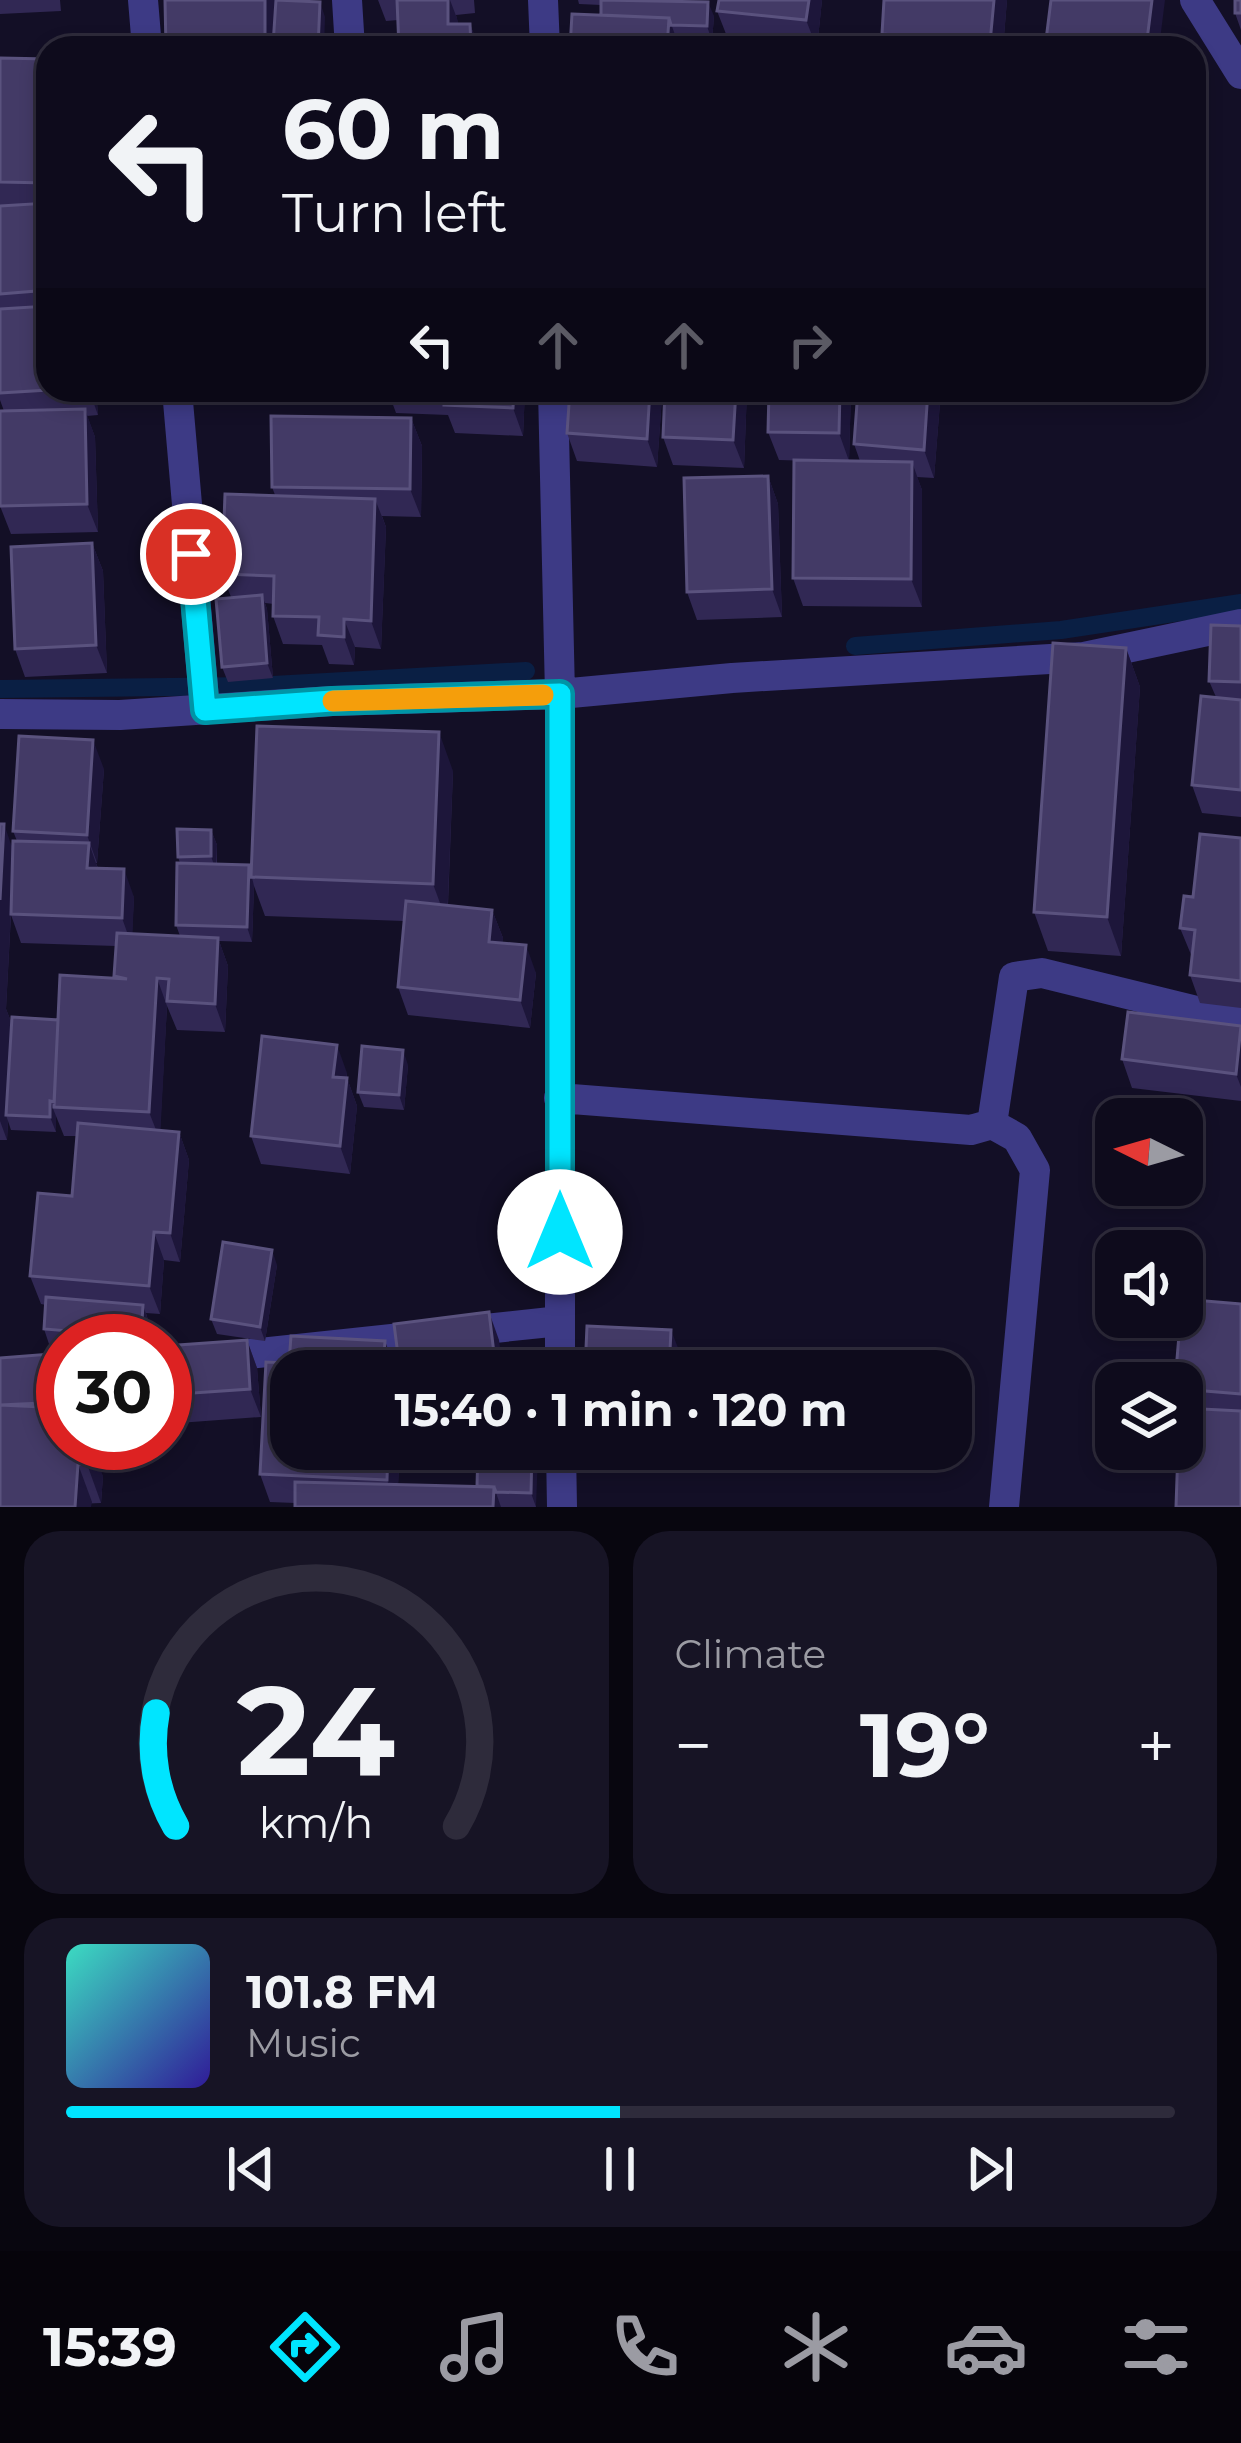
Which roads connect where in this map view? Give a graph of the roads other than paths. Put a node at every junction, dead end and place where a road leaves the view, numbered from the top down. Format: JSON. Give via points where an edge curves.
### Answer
{"nodes":[{"id":1,"x":143,"y":0,"type":"edge"},
{"id":2,"x":347,"y":0,"type":"edge"},
{"id":3,"x":543,"y":0,"type":"edge"},
{"id":4,"x":1195,"y":0,"type":"edge"},
{"id":5,"x":146,"y":36,"type":"edge"},
{"id":6,"x":349,"y":36,"type":"edge"},
{"id":7,"x":544,"y":36,"type":"edge"},
{"id":8,"x":1241,"y":74,"type":"edge"},
{"id":9,"x":178,"y":402,"type":"edge"},
{"id":10,"x":553,"y":402,"type":"edge"},
{"id":11,"x":1241,"y":624,"type":"edge"},
{"id":12,"x":560,"y":694,"type":"junction"},
{"id":13,"x":203,"y":695,"type":"junction"},
{"id":14,"x":0,"y":714,"type":"edge"},
{"id":15,"x":1241,"y":1022,"type":"edge"},
{"id":16,"x":559,"y":1098,"type":"junction"},
{"id":17,"x":992,"y":1124,"type":"junction"},
{"id":18,"x":560,"y":1321,"type":"junction"},
{"id":19,"x":560,"y":1350,"type":"edge"},
{"id":20,"x":192,"y":1360,"type":"edge"},
{"id":21,"x":561,"y":1470,"type":"edge"},
{"id":22,"x":562,"y":1507,"type":"edge"},
{"id":23,"x":1004,"y":1507,"type":"edge"}],
"edges":[{"from":1,"to":5,"type":"street"},
{"from":2,"to":6,"type":"street"},
{"from":3,"to":7,"type":"street"},
{"from":4,"to":8,"type":"street"},
{"from":9,"to":13,"type":"street"},
{"from":10,"to":12,"type":"street"},
{"from":11,"to":12,"type":"street","via":[[1084,657]]},
{"from":12,"to":13,"type":"street","via":[[332,701]]},
{"from":12,"to":16,"type":"street"},
{"from":13,"to":14,"type":"street","via":[[120,715]]},
{"from":15,"to":17,"type":"street","via":[[1042,973],[1015,977]]},
{"from":16,"to":17,"type":"street","via":[[971,1130]]},
{"from":16,"to":18,"type":"street"},
{"from":17,"to":23,"type":"street","via":[[1018,1138],[1035,1170]]},
{"from":18,"to":19,"type":"street"},
{"from":18,"to":20,"type":"street"},
{"from":21,"to":22,"type":"street"}]}
